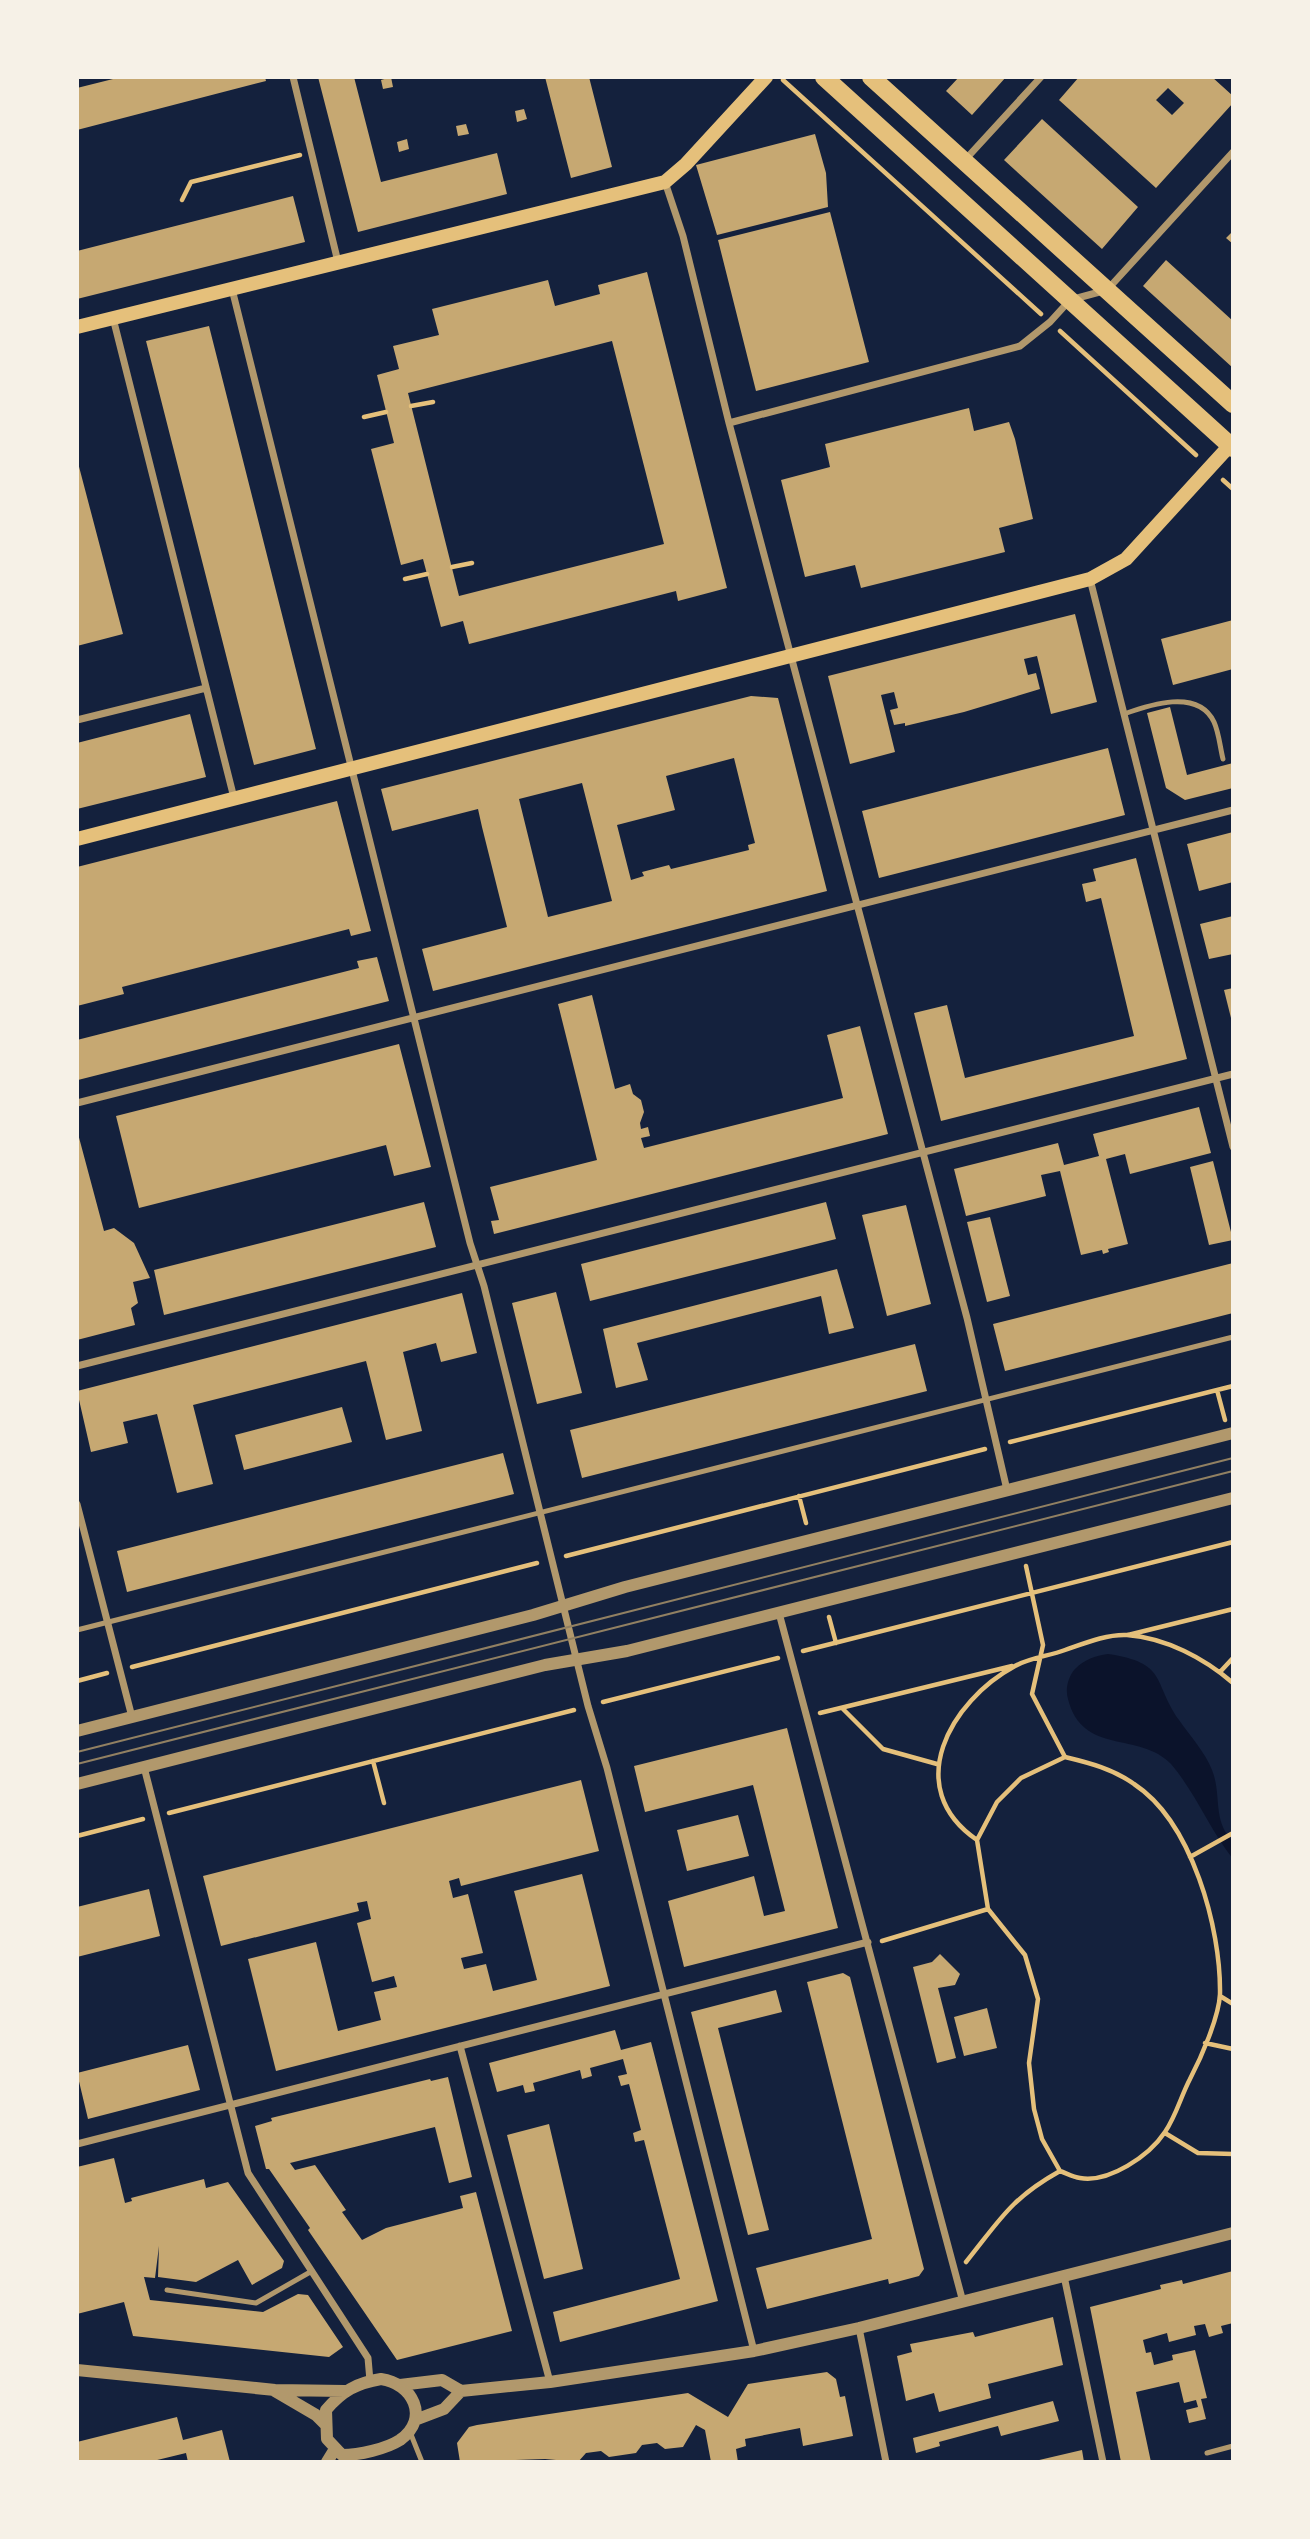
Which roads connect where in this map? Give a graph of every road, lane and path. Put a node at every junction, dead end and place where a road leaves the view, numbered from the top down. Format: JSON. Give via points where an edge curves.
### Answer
{"nodes":[{"id":1,"x":293,"y":77,"type":"edge"},
{"id":2,"x":766,"y":77,"type":"edge"},
{"id":3,"x":780,"y":77,"type":"edge"},
{"id":4,"x":824,"y":77,"type":"edge"},
{"id":5,"x":871,"y":77,"type":"edge"},
{"id":6,"x":1041,"y":77,"type":"edge"},
{"id":7,"x":1233,"y":152,"type":"edge"},
{"id":8,"x":311,"y":153,"type":"junction"},
{"id":9,"x":964,"y":161,"type":"junction"},
{"id":10,"x":665,"y":182,"type":"junction"},
{"id":11,"x":182,"y":200,"type":"dead end"},
{"id":12,"x":338,"y":262,"type":"junction"},
{"id":13,"x":232,"y":289,"type":"junction"},
{"id":14,"x":1107,"y":290,"type":"junction"},
{"id":15,"x":1070,"y":300,"type":"junction"},
{"id":16,"x":113,"y":318,"type":"junction"},
{"id":17,"x":1050,"y":322,"type":"junction"},
{"id":18,"x":77,"y":327,"type":"edge"},
{"id":19,"x":433,"y":402,"type":"dead end"},
{"id":20,"x":1233,"y":404,"type":"edge"},
{"id":21,"x":411,"y":407,"type":"dead end"},
{"id":22,"x":386,"y":412,"type":"dead end"},
{"id":23,"x":364,"y":418,"type":"dead end"},
{"id":24,"x":729,"y":423,"type":"junction"},
{"id":25,"x":1232,"y":445,"type":"edge"},
{"id":26,"x":1210,"y":468,"type":"junction"},
{"id":27,"x":1233,"y":489,"type":"edge"},
{"id":28,"x":472,"y":562,"type":"dead end"},
{"id":29,"x":452,"y":567,"type":"dead end"},
{"id":30,"x":427,"y":574,"type":"dead end"},
{"id":31,"x":405,"y":579,"type":"dead end"},
{"id":32,"x":1090,"y":579,"type":"junction"},
{"id":33,"x":791,"y":656,"type":"junction"},
{"id":34,"x":206,"y":688,"type":"junction"},
{"id":35,"x":1124,"y":714,"type":"junction"},
{"id":36,"x":77,"y":720,"type":"edge"},
{"id":37,"x":1223,"y":759,"type":"dead end"},
{"id":38,"x":353,"y":768,"type":"junction"},
{"id":39,"x":234,"y":798,"type":"junction"},
{"id":40,"x":1233,"y":810,"type":"edge"},
{"id":41,"x":1153,"y":830,"type":"junction"},
{"id":42,"x":77,"y":839,"type":"edge"},
{"id":43,"x":857,"y":905,"type":"junction"},
{"id":44,"x":416,"y":1018,"type":"junction"},
{"id":45,"x":1233,"y":1074,"type":"edge"},
{"id":46,"x":1216,"y":1078,"type":"junction"},
{"id":47,"x":77,"y":1103,"type":"edge"},
{"id":48,"x":1233,"y":1147,"type":"edge"},
{"id":49,"x":922,"y":1153,"type":"junction"},
{"id":50,"x":477,"y":1268,"type":"junction"},
{"id":51,"x":1233,"y":1337,"type":"edge"},
{"id":52,"x":77,"y":1366,"type":"edge"},
{"id":53,"x":1233,"y":1386,"type":"edge"},
{"id":54,"x":1217,"y":1390,"type":"junction"},
{"id":55,"x":985,"y":1400,"type":"junction"},
{"id":56,"x":1231,"y":1434,"type":"edge"},
{"id":57,"x":1010,"y":1442,"type":"dead end"},
{"id":58,"x":982,"y":1450,"type":"dead end"},
{"id":59,"x":1007,"y":1490,"type":"junction"},
{"id":60,"x":799,"y":1496,"type":"junction"},
{"id":61,"x":1233,"y":1497,"type":"edge"},
{"id":62,"x":77,"y":1504,"type":"edge"},
{"id":63,"x":541,"y":1512,"type":"junction"},
{"id":64,"x":810,"y":1540,"type":"junction"},
{"id":65,"x":1233,"y":1542,"type":"edge"},
{"id":66,"x":1023,"y":1551,"type":"junction"},
{"id":67,"x":569,"y":1555,"type":"dead end"},
{"id":68,"x":539,"y":1563,"type":"dead end"},
{"id":69,"x":1033,"y":1593,"type":"junction"},
{"id":70,"x":825,"y":1600,"type":"junction"},
{"id":71,"x":564,"y":1606,"type":"junction"},
{"id":72,"x":1233,"y":1609,"type":"edge"},
{"id":73,"x":779,"y":1613,"type":"junction"},
{"id":74,"x":107,"y":1622,"type":"junction"},
{"id":75,"x":77,"y":1630,"type":"edge"},
{"id":76,"x":1128,"y":1635,"type":"junction"},
{"id":77,"x":836,"y":1643,"type":"junction"},
{"id":78,"x":791,"y":1654,"type":"junction"},
{"id":79,"x":1041,"y":1658,"type":"junction"},
{"id":80,"x":1233,"y":1658,"type":"edge"},
{"id":81,"x":577,"y":1660,"type":"junction"},
{"id":82,"x":1017,"y":1665,"type":"junction"},
{"id":83,"x":137,"y":1666,"type":"dead end"},
{"id":84,"x":1220,"y":1672,"type":"junction"},
{"id":85,"x":104,"y":1674,"type":"dead end"},
{"id":86,"x":77,"y":1681,"type":"edge"},
{"id":87,"x":1233,"y":1683,"type":"edge"},
{"id":88,"x":588,"y":1706,"type":"junction"},
{"id":89,"x":841,"y":1708,"type":"junction"},
{"id":90,"x":132,"y":1717,"type":"junction"},
{"id":91,"x":808,"y":1717,"type":"junction"},
{"id":92,"x":77,"y":1731,"type":"edge"},
{"id":93,"x":1065,"y":1757,"type":"junction"},
{"id":94,"x":373,"y":1761,"type":"junction"},
{"id":95,"x":937,"y":1764,"type":"junction"},
{"id":96,"x":144,"y":1767,"type":"junction"},
{"id":97,"x":77,"y":1784,"type":"edge"},
{"id":98,"x":384,"y":1803,"type":"dead end"},
{"id":99,"x":156,"y":1816,"type":"junction"},
{"id":100,"x":1233,"y":1833,"type":"edge"},
{"id":101,"x":77,"y":1836,"type":"edge"},
{"id":102,"x":977,"y":1840,"type":"junction"},
{"id":103,"x":1190,"y":1857,"type":"junction"},
{"id":104,"x":988,"y":1909,"type":"junction"},
{"id":105,"x":867,"y":1942,"type":"junction"},
{"id":106,"x":664,"y":1994,"type":"junction"},
{"id":107,"x":1220,"y":1996,"type":"junction"},
{"id":108,"x":1233,"y":2004,"type":"edge"},
{"id":109,"x":1205,"y":2043,"type":"junction"},
{"id":110,"x":460,"y":2046,"type":"junction"},
{"id":111,"x":1233,"y":2049,"type":"edge"},
{"id":112,"x":232,"y":2105,"type":"junction"},
{"id":113,"x":1165,"y":2133,"type":"junction"},
{"id":114,"x":77,"y":2144,"type":"edge"},
{"id":115,"x":1233,"y":2154,"type":"edge"},
{"id":116,"x":1059,"y":2171,"type":"junction"},
{"id":117,"x":1233,"y":2233,"type":"edge"},
{"id":118,"x":312,"y":2272,"type":"junction"},
{"id":119,"x":955,"y":2274,"type":"junction"},
{"id":120,"x":1064,"y":2276,"type":"junction"},
{"id":121,"x":167,"y":2290,"type":"dead end"},
{"id":122,"x":963,"y":2302,"type":"junction"},
{"id":123,"x":859,"y":2328,"type":"junction"},
{"id":124,"x":754,"y":2351,"type":"junction"},
{"id":125,"x":77,"y":2370,"type":"edge"},
{"id":126,"x":370,"y":2381,"type":"junction"},
{"id":127,"x":551,"y":2382,"type":"junction"},
{"id":128,"x":400,"y":2385,"type":"junction"},
{"id":129,"x":275,"y":2390,"type":"junction"},
{"id":130,"x":345,"y":2391,"type":"junction"},
{"id":131,"x":461,"y":2391,"type":"junction"},
{"id":132,"x":325,"y":2424,"type":"junction"},
{"id":133,"x":412,"y":2425,"type":"junction"},
{"id":134,"x":1233,"y":2446,"type":"edge"},
{"id":135,"x":335,"y":2449,"type":"junction"},
{"id":136,"x":1207,"y":2453,"type":"dead end"},
{"id":137,"x":368,"y":2456,"type":"edge"},
{"id":138,"x":327,"y":2462,"type":"edge"},
{"id":139,"x":422,"y":2462,"type":"edge"},
{"id":140,"x":886,"y":2462,"type":"edge"},
{"id":141,"x":1103,"y":2462,"type":"edge"}],
"edges":[{"from":1,"to":8,"type":"street"},
{"from":2,"to":10,"type":"main road"},
{"from":3,"to":17,"type":"path"},
{"from":4,"to":15,"type":"main road"},
{"from":5,"to":9,"type":"main road"},
{"from":6,"to":9,"type":"street"},
{"from":7,"to":14,"type":"street"},
{"from":8,"to":11,"type":"path","via":[[191,182]]},
{"from":8,"to":12,"type":"street"},
{"from":9,"to":14,"type":"main road"},
{"from":10,"to":12,"type":"main road"},
{"from":10,"to":24,"type":"street","via":[[683,236]]},
{"from":12,"to":13,"type":"main road"},
{"from":13,"to":16,"type":"main road"},
{"from":13,"to":38,"type":"street"},
{"from":14,"to":15,"type":"street"},
{"from":14,"to":20,"type":"main road"},
{"from":15,"to":17,"type":"street"},
{"from":15,"to":25,"type":"main road"},
{"from":16,"to":18,"type":"main road"},
{"from":16,"to":34,"type":"street"},
{"from":17,"to":24,"type":"street","via":[[1020,346],[994,355]]},
{"from":17,"to":26,"type":"path"},
{"from":19,"to":21,"type":"path"},
{"from":22,"to":23,"type":"path"},
{"from":24,"to":33,"type":"street"},
{"from":25,"to":26,"type":"main road"},
{"from":26,"to":27,"type":"path"},
{"from":26,"to":32,"type":"main road","via":[[1126,559]]},
{"from":28,"to":29,"type":"path"},
{"from":30,"to":31,"type":"path"},
{"from":32,"to":33,"type":"main road"},
{"from":32,"to":35,"type":"street"},
{"from":33,"to":38,"type":"main road"},
{"from":33,"to":43,"type":"street"},
{"from":34,"to":36,"type":"street"},
{"from":34,"to":39,"type":"street"},
{"from":35,"to":37,"type":"lane","via":[[1162,703],[1192,703],[1213,721]]},
{"from":35,"to":41,"type":"street"},
{"from":38,"to":39,"type":"main road"},
{"from":38,"to":44,"type":"street"},
{"from":39,"to":42,"type":"main road"},
{"from":40,"to":41,"type":"street"},
{"from":41,"to":43,"type":"street"},
{"from":41,"to":46,"type":"street"},
{"from":43,"to":44,"type":"street"},
{"from":43,"to":49,"type":"street"},
{"from":44,"to":47,"type":"street"},
{"from":44,"to":50,"type":"street"},
{"from":45,"to":46,"type":"street"},
{"from":46,"to":48,"type":"street"},
{"from":46,"to":49,"type":"street"},
{"from":49,"to":50,"type":"street"},
{"from":49,"to":55,"type":"street"},
{"from":50,"to":52,"type":"street"},
{"from":50,"to":63,"type":"street"},
{"from":51,"to":55,"type":"lane"},
{"from":53,"to":54,"type":"path"},
{"from":54,"to":56,"type":"path"},
{"from":54,"to":57,"type":"path"},
{"from":55,"to":59,"type":"street"},
{"from":55,"to":63,"type":"lane"},
{"from":56,"to":59,"type":"street"},
{"from":58,"to":60,"type":"path"},
{"from":59,"to":64,"type":"street"},
{"from":60,"to":64,"type":"path"},
{"from":60,"to":67,"type":"path"},
{"from":61,"to":66,"type":"street"},
{"from":62,"to":74,"type":"street"},
{"from":63,"to":71,"type":"street"},
{"from":63,"to":74,"type":"lane"},
{"from":64,"to":71,"type":"street"},
{"from":65,"to":69,"type":"path"},
{"from":66,"to":69,"type":"path"},
{"from":66,"to":70,"type":"street"},
{"from":68,"to":83,"type":"path"},
{"from":69,"to":77,"type":"path"},
{"from":69,"to":79,"type":"path","via":[[1041,1628]]},
{"from":70,"to":73,"type":"street"},
{"from":70,"to":77,"type":"path"},
{"from":71,"to":81,"type":"street"},
{"from":71,"to":90,"type":"street"},
{"from":72,"to":76,"type":"path"},
{"from":73,"to":78,"type":"street"},
{"from":73,"to":81,"type":"street"},
{"from":74,"to":75,"type":"lane"},
{"from":74,"to":90,"type":"street"},
{"from":76,"to":79,"type":"path"},
{"from":76,"to":84,"type":"path","via":[[1176,1648]]},
{"from":77,"to":78,"type":"path"},
{"from":78,"to":88,"type":"path"},
{"from":78,"to":91,"type":"street"},
{"from":79,"to":82,"type":"path"},
{"from":79,"to":93,"type":"path","via":[[1032,1695]]},
{"from":80,"to":84,"type":"path"},
{"from":81,"to":88,"type":"street"},
{"from":81,"to":96,"type":"street"},
{"from":82,"to":89,"type":"path"},
{"from":82,"to":95,"type":"path","via":[[964,1708],[947,1731]]},
{"from":84,"to":87,"type":"path"},
{"from":85,"to":86,"type":"path"},
{"from":88,"to":94,"type":"path"},
{"from":88,"to":106,"type":"street"},
{"from":89,"to":91,"type":"path"},
{"from":89,"to":95,"type":"path","via":[[883,1749]]},
{"from":90,"to":92,"type":"street"},
{"from":91,"to":105,"type":"street"},
{"from":93,"to":102,"type":"path","via":[[1021,1778],[997,1802]]},
{"from":93,"to":103,"type":"path","via":[[1105,1767],[1136,1785],[1164,1814]]},
{"from":94,"to":98,"type":"path"},
{"from":94,"to":99,"type":"path"},
{"from":95,"to":102,"type":"path","via":[[941,1794],[953,1820]]},
{"from":96,"to":97,"type":"street"},
{"from":96,"to":99,"type":"street"},
{"from":99,"to":101,"type":"path"},
{"from":99,"to":112,"type":"street"},
{"from":100,"to":103,"type":"path"},
{"from":102,"to":104,"type":"path"},
{"from":103,"to":107,"type":"path","via":[[1206,1896]]},
{"from":104,"to":105,"type":"path","via":[[886,1941]]},
{"from":104,"to":116,"type":"path","via":[[1025,1955],[1038,1999],[1029,2063],[1034,2109],[1042,2139]]},
{"from":105,"to":106,"type":"street"},
{"from":105,"to":119,"type":"street"},
{"from":106,"to":110,"type":"street"},
{"from":106,"to":124,"type":"street"},
{"from":107,"to":108,"type":"path"},
{"from":107,"to":109,"type":"path"},
{"from":109,"to":111,"type":"path"},
{"from":109,"to":113,"type":"path"},
{"from":110,"to":112,"type":"street"},
{"from":110,"to":127,"type":"street"},
{"from":112,"to":114,"type":"street"},
{"from":112,"to":118,"type":"street","via":[[248,2173]]},
{"from":113,"to":115,"type":"path","via":[[1198,2153]]},
{"from":113,"to":116,"type":"path","via":[[1137,2159],[1107,2176],[1081,2179]]},
{"from":116,"to":119,"type":"path","via":[[1008,2207]]},
{"from":117,"to":120,"type":"street"},
{"from":118,"to":121,"type":"lane","via":[[256,2303]]},
{"from":118,"to":126,"type":"street","via":[[368,2358]]},
{"from":119,"to":122,"type":"street"},
{"from":120,"to":122,"type":"street"},
{"from":120,"to":141,"type":"street"},
{"from":122,"to":123,"type":"street"},
{"from":123,"to":124,"type":"street"},
{"from":123,"to":140,"type":"street"},
{"from":124,"to":127,"type":"street"},
{"from":125,"to":129,"type":"street"},
{"from":126,"to":128,"type":"street","via":[[391,2380]]},
{"from":126,"to":130,"type":"street"},
{"from":127,"to":131,"type":"street"},
{"from":128,"to":131,"type":"street","via":[[442,2380]]},
{"from":128,"to":133,"type":"street","via":[[414,2399],[417,2414]]},
{"from":129,"to":130,"type":"street"},
{"from":129,"to":132,"type":"street"},
{"from":130,"to":132,"type":"street","via":[[326,2410]]},
{"from":131,"to":133,"type":"street","via":[[444,2409]]},
{"from":132,"to":135,"type":"street"},
{"from":133,"to":137,"type":"street","via":[[401,2439]]},
{"from":133,"to":139,"type":"lane"},
{"from":134,"to":136,"type":"lane"},
{"from":135,"to":137,"type":"street","via":[[342,2455]]},
{"from":135,"to":138,"type":"street"}]}
